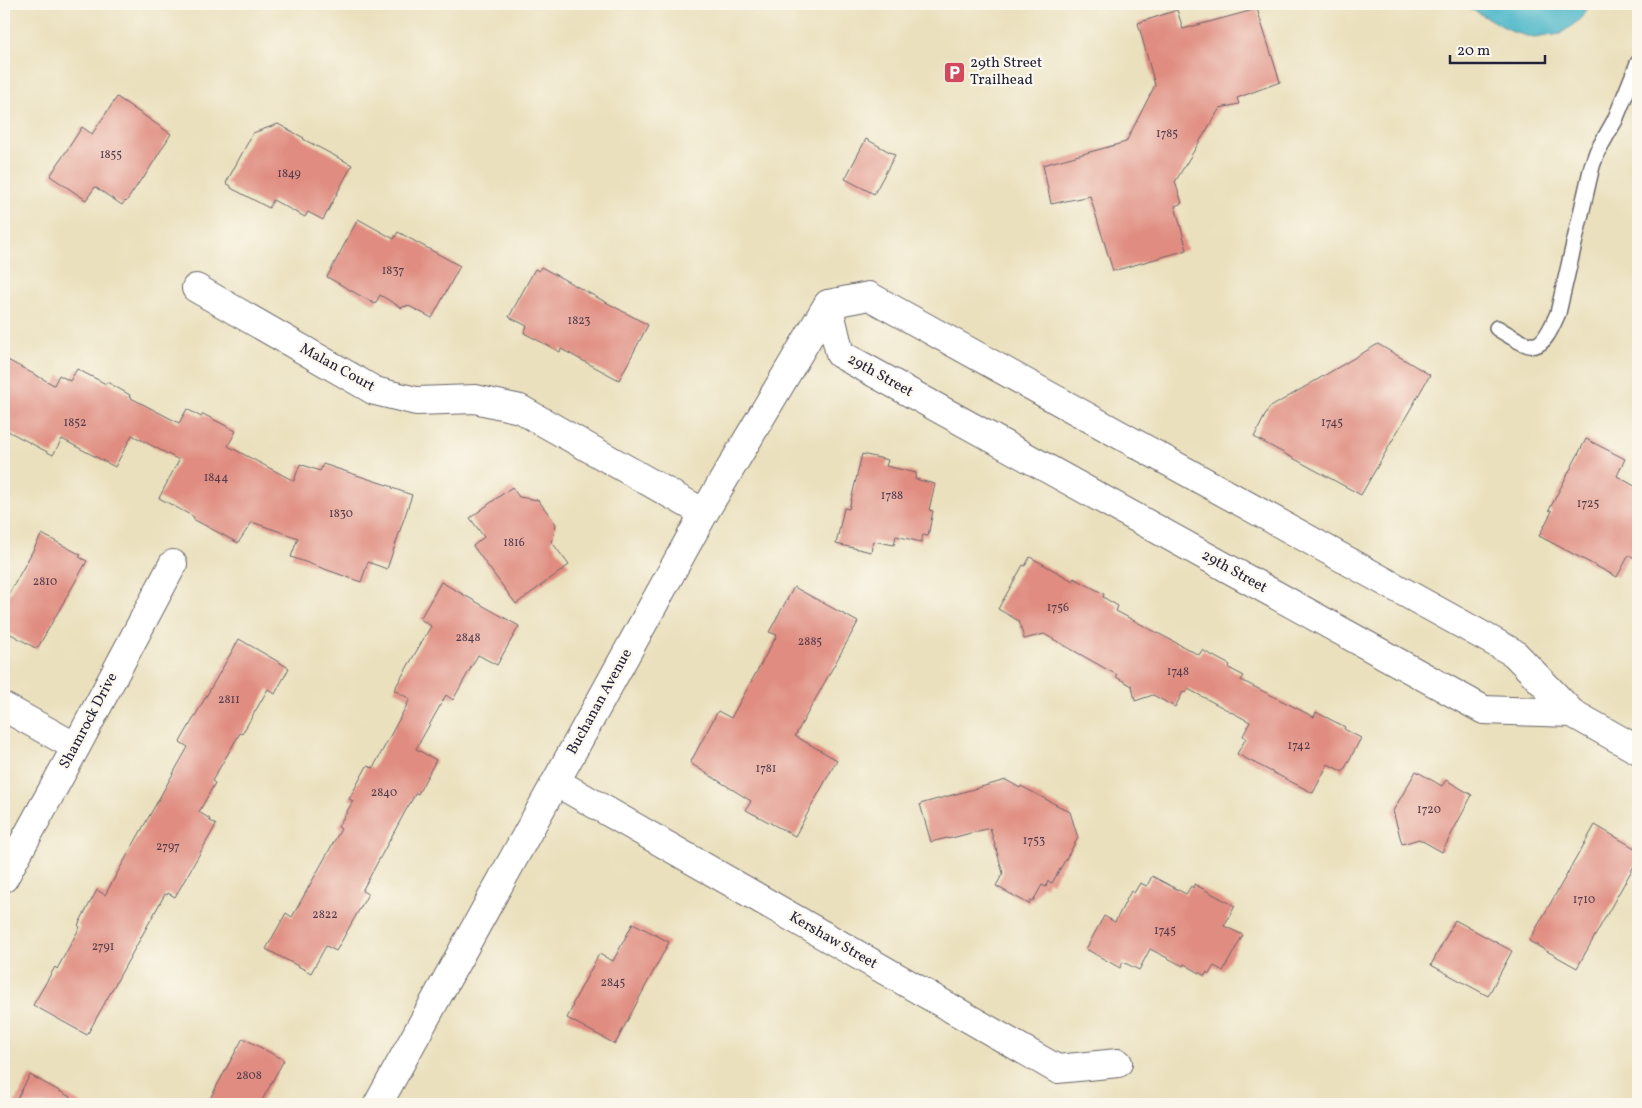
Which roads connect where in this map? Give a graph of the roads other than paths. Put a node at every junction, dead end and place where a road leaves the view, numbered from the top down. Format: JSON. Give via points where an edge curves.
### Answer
{"nodes":[{"id":1,"x":1638,"y":63,"type":"edge"},
{"id":2,"x":196,"y":288,"type":"dead end"},
{"id":3,"x":828,"y":304,"type":"junction"},
{"id":4,"x":1497,"y":328,"type":"dead end"},
{"id":5,"x":704,"y":512,"type":"junction"},
{"id":6,"x":173,"y":564,"type":"dead end"},
{"id":7,"x":4,"y":707,"type":"edge"},
{"id":8,"x":1572,"y":713,"type":"junction"},
{"id":9,"x":76,"y":747,"type":"junction"},
{"id":10,"x":1638,"y":750,"type":"edge"},
{"id":11,"x":556,"y":782,"type":"junction"},
{"id":12,"x":4,"y":878,"type":"edge"},
{"id":13,"x":1118,"y":1063,"type":"dead end"},
{"id":14,"x":378,"y":1104,"type":"edge"}],
"edges":[{"from":1,"to":4,"type":"lane","via":[[1592,166],[1558,313],[1550,333],[1540,344],[1533,346]]},
{"from":2,"to":5,"type":"street","name":"Malan Court","via":[[375,391],[416,401],[475,399],[520,409]]},
{"from":3,"to":5,"type":"street","name":"Buchanan Avenue"},
{"from":3,"to":8,"type":"street","name":"29th Street","via":[[869,296],[1514,653]]},
{"from":3,"to":8,"type":"street","name":"29th Street","via":[[840,354],[1475,706],[1484,710]]},
{"from":5,"to":11,"type":"street","name":"Buchanan Avenue"},
{"from":6,"to":9,"type":"street","name":"Shamrock Drive"},
{"from":7,"to":9,"type":"street"},
{"from":8,"to":10,"type":"street","name":"29th Street"},
{"from":9,"to":12,"type":"street","name":"Shamrock Drive"},
{"from":11,"to":13,"type":"street","name":"Kershaw Street","via":[[1057,1069]]},
{"from":11,"to":14,"type":"street","name":"Buchanan Avenue"}]}
